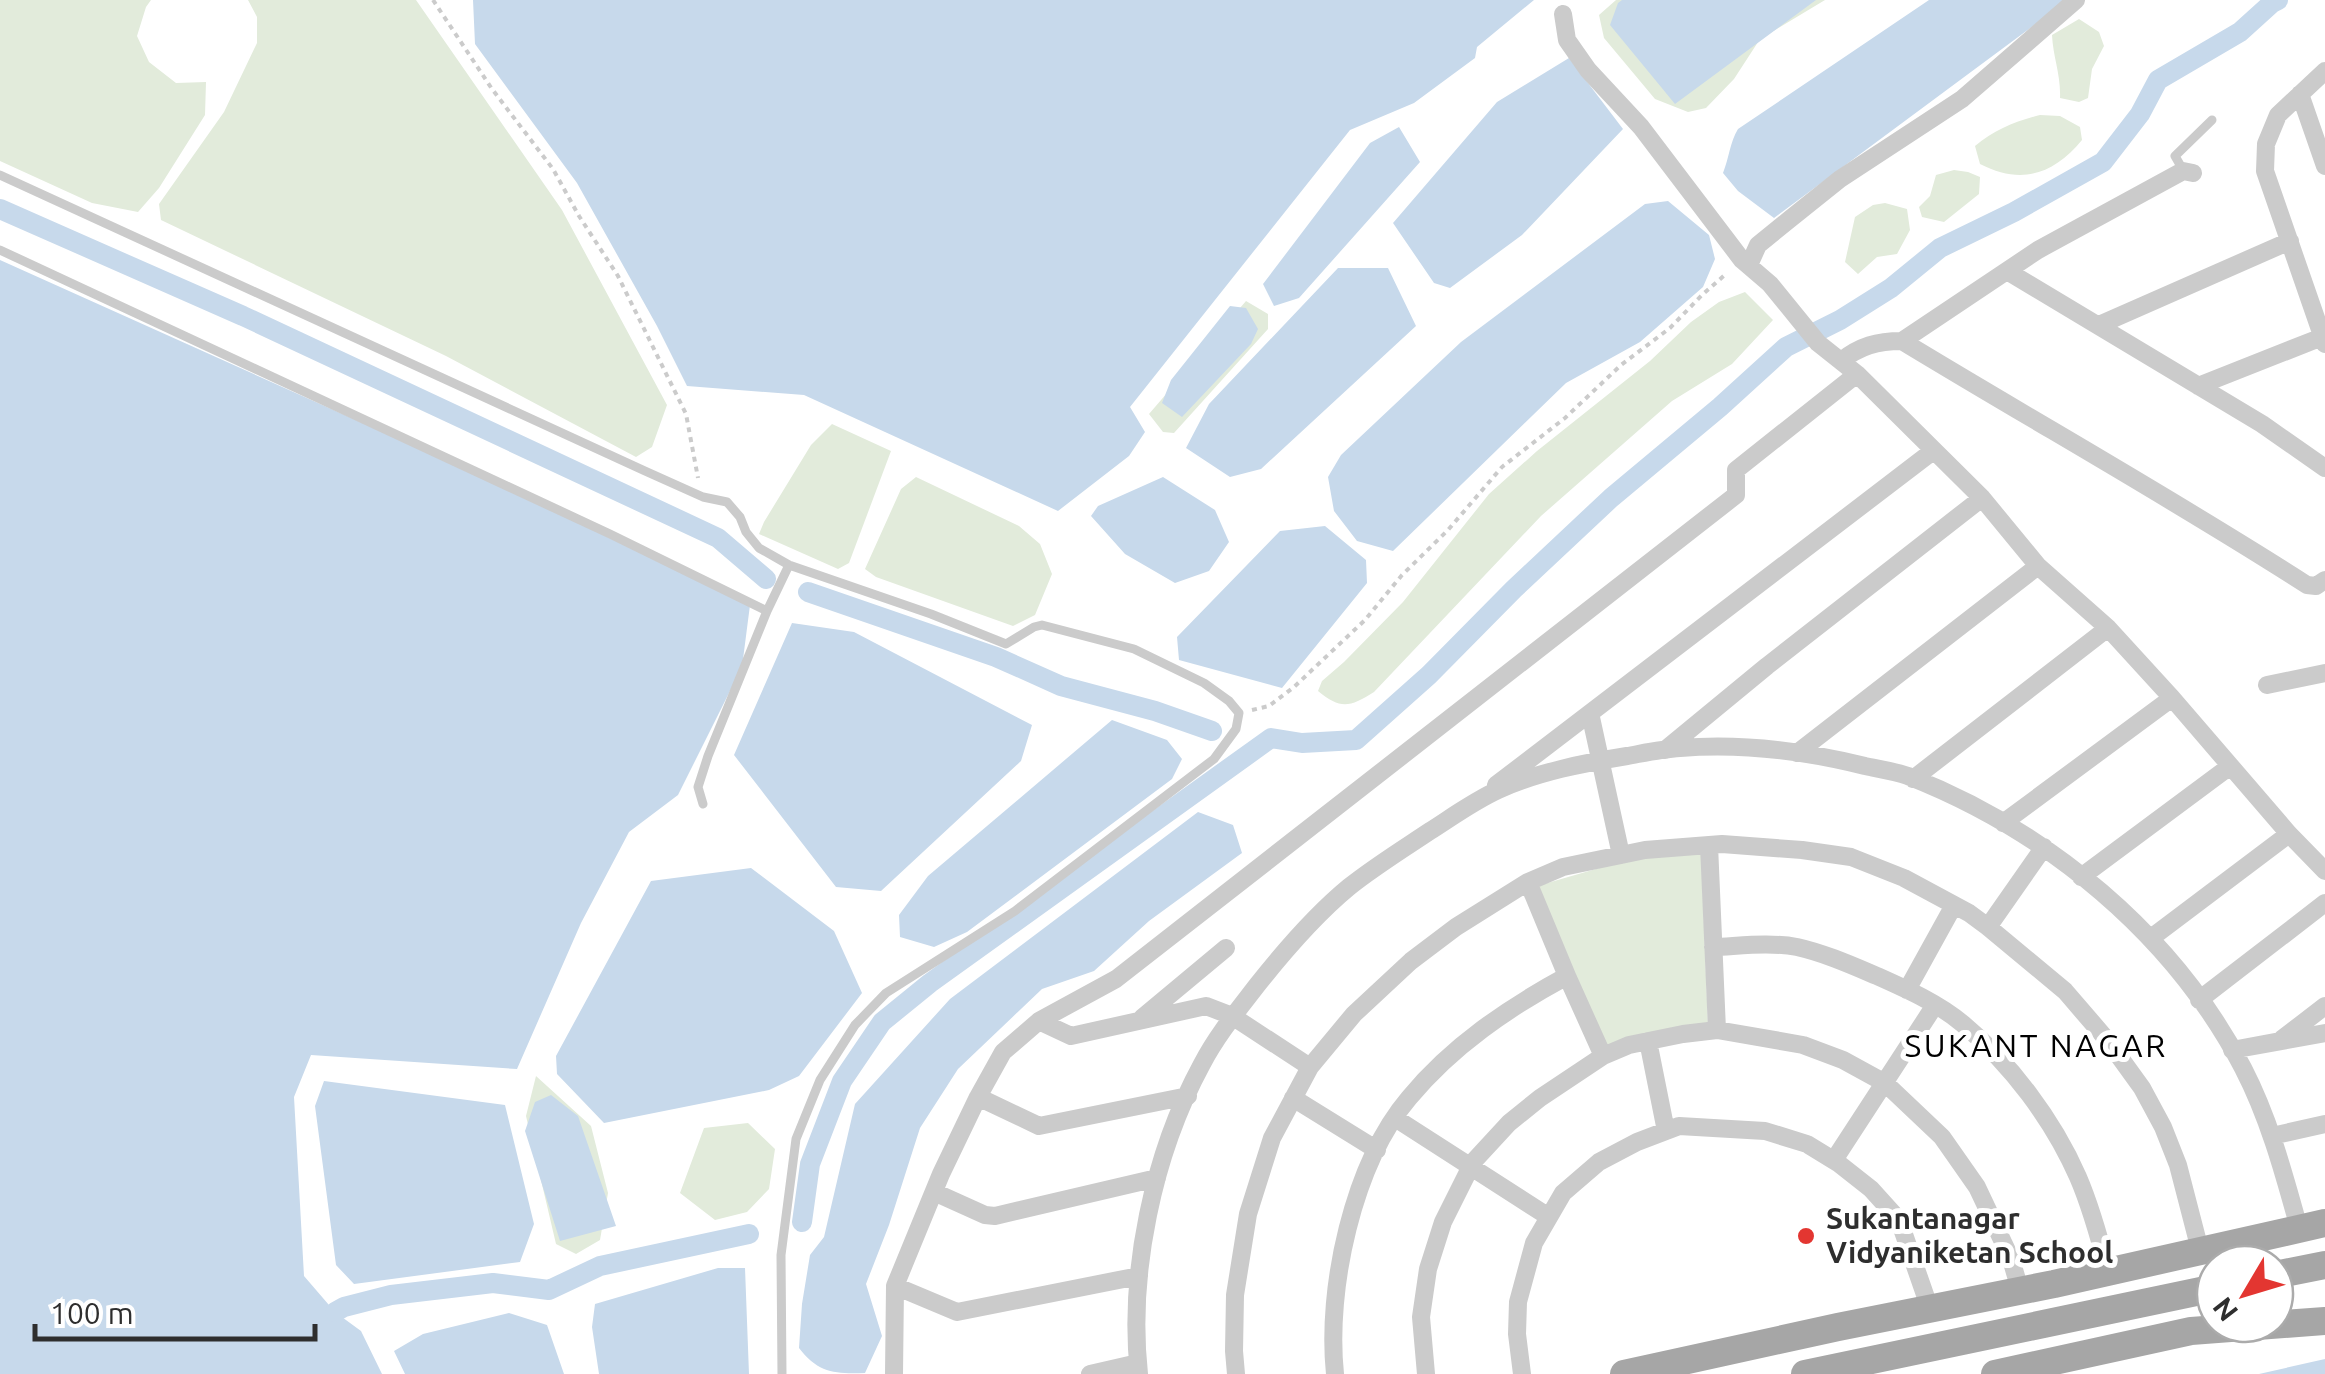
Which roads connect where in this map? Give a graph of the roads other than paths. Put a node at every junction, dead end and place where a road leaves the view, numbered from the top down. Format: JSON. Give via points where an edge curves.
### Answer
{"nodes":[{"id":1,"x":2076,"y":0,"type":"edge"},
{"id":2,"x":1563,"y":14,"type":"dead end"},
{"id":3,"x":2325,"y":71,"type":"edge"},
{"id":4,"x":2300,"y":94,"type":"junction"},
{"id":5,"x":2212,"y":120,"type":"dead end"},
{"id":6,"x":2325,"y":166,"type":"edge"},
{"id":7,"x":2188,"y":172,"type":"joint"},
{"id":8,"x":0,"y":175,"type":"edge"},
{"id":9,"x":2290,"y":241,"type":"junction"},
{"id":10,"x":0,"y":250,"type":"edge"},
{"id":11,"x":1745,"y":262,"type":"junction"},
{"id":12,"x":2007,"y":270,"type":"junction"},
{"id":13,"x":2098,"y":326,"type":"junction"},
{"id":14,"x":2324,"y":340,"type":"edge"},
{"id":15,"x":1902,"y":341,"type":"junction"},
{"id":16,"x":1841,"y":361,"type":"junction"},
{"id":17,"x":1857,"y":374,"type":"junction"},
{"id":18,"x":2198,"y":386,"type":"junction"},
{"id":19,"x":1932,"y":451,"type":"junction"},
{"id":20,"x":2325,"y":468,"type":"edge"},
{"id":21,"x":1982,"y":498,"type":"junction"},
{"id":22,"x":790,"y":564,"type":"junction"},
{"id":23,"x":2038,"y":566,"type":"junction"},
{"id":24,"x":2316,"y":582,"type":"edge"},
{"id":25,"x":2325,"y":594,"type":"edge"},
{"id":26,"x":768,"y":611,"type":"junction"},
{"id":27,"x":2108,"y":628,"type":"junction"},
{"id":28,"x":2325,"y":673,"type":"edge"},
{"id":29,"x":2267,"y":685,"type":"dead end"},
{"id":30,"x":2172,"y":698,"type":"junction"},
{"id":31,"x":1590,"y":713,"type":"junction"},
{"id":32,"x":1664,"y":750,"type":"junction"},
{"id":33,"x":1797,"y":753,"type":"junction"},
{"id":34,"x":1601,"y":760,"type":"junction"},
{"id":35,"x":2229,"y":767,"type":"junction"},
{"id":36,"x":1913,"y":779,"type":"junction"},
{"id":37,"x":703,"y":804,"type":"dead end"},
{"id":38,"x":1465,"y":808,"type":"junction"},
{"id":39,"x":2003,"y":823,"type":"junction"},
{"id":40,"x":2289,"y":834,"type":"junction"},
{"id":41,"x":1709,"y":845,"type":"junction"},
{"id":42,"x":2044,"y":847,"type":"junction"},
{"id":43,"x":2318,"y":853,"type":"edge"},
{"id":44,"x":1621,"y":855,"type":"junction"},
{"id":45,"x":2325,"y":872,"type":"edge"},
{"id":46,"x":2081,"y":877,"type":"junction"},
{"id":47,"x":1528,"y":882,"type":"junction"},
{"id":48,"x":2325,"y":904,"type":"edge"},
{"id":49,"x":1954,"y":905,"type":"junction"},
{"id":50,"x":1988,"y":927,"type":"junction"},
{"id":51,"x":2151,"y":938,"type":"junction"},
{"id":52,"x":1713,"y":947,"type":"junction"},
{"id":53,"x":1226,"y":948,"type":"dead end"},
{"id":54,"x":1567,"y":976,"type":"junction"},
{"id":55,"x":1907,"y":990,"type":"junction"},
{"id":56,"x":2199,"y":1000,"type":"junction"},
{"id":57,"x":1936,"y":1005,"type":"junction"},
{"id":58,"x":2325,"y":1006,"type":"edge"},
{"id":59,"x":1232,"y":1016,"type":"junction"},
{"id":60,"x":1039,"y":1021,"type":"junction"},
{"id":61,"x":1138,"y":1022,"type":"junction"},
{"id":62,"x":1717,"y":1030,"type":"junction"},
{"id":63,"x":2325,"y":1032,"type":"edge"},
{"id":64,"x":2280,"y":1041,"type":"junction"},
{"id":65,"x":1648,"y":1042,"type":"junction"},
{"id":66,"x":2232,"y":1050,"type":"junction"},
{"id":67,"x":1603,"y":1056,"type":"junction"},
{"id":68,"x":1310,"y":1066,"type":"junction"},
{"id":69,"x":1886,"y":1083,"type":"junction"},
{"id":70,"x":1188,"y":1096,"type":"junction"},
{"id":71,"x":978,"y":1097,"type":"junction"},
{"id":72,"x":1293,"y":1098,"type":"junction"},
{"id":73,"x":1396,"y":1118,"type":"junction"},
{"id":74,"x":2325,"y":1124,"type":"edge"},
{"id":75,"x":1666,"y":1130,"type":"junction"},
{"id":76,"x":2272,"y":1136,"type":"junction"},
{"id":77,"x":1377,"y":1150,"type":"junction"},
{"id":78,"x":1834,"y":1160,"type":"junction"},
{"id":79,"x":1470,"y":1168,"type":"junction"},
{"id":80,"x":1157,"y":1178,"type":"junction"},
{"id":81,"x":934,"y":1192,"type":"junction"},
{"id":82,"x":1549,"y":1218,"type":"junction"},
{"id":83,"x":2312,"y":1225,"type":"edge"},
{"id":84,"x":2198,"y":1244,"type":"edge"},
{"id":85,"x":2263,"y":1244,"type":"edge"},
{"id":86,"x":2195,"y":1251,"type":"edge"},
{"id":87,"x":2325,"y":1264,"type":"edge"},
{"id":88,"x":2295,"y":1271,"type":"edge"},
{"id":89,"x":2108,"y":1272,"type":"junction"},
{"id":90,"x":1139,"y":1276,"type":"junction"},
{"id":91,"x":896,"y":1286,"type":"junction"},
{"id":92,"x":2020,"y":1290,"type":"junction"},
{"id":93,"x":2195,"y":1292,"type":"edge"},
{"id":94,"x":2325,"y":1302,"type":"edge"},
{"id":95,"x":1930,"y":1308,"type":"junction"},
{"id":96,"x":2295,"y":1309,"type":"edge"},
{"id":97,"x":2325,"y":1322,"type":"edge"},
{"id":98,"x":2195,"y":1330,"type":"edge"},
{"id":99,"x":2191,"y":1331,"type":"junction"},
{"id":100,"x":1138,"y":1368,"type":"edge"},
{"id":101,"x":1659,"y":1371,"type":"edge"},
{"id":102,"x":782,"y":1374,"type":"edge"},
{"id":103,"x":894,"y":1374,"type":"edge"},
{"id":104,"x":1090,"y":1374,"type":"edge"},
{"id":105,"x":1236,"y":1374,"type":"edge"},
{"id":106,"x":1336,"y":1374,"type":"edge"},
{"id":107,"x":1426,"y":1374,"type":"edge"},
{"id":108,"x":1522,"y":1374,"type":"edge"},
{"id":109,"x":1624,"y":1374,"type":"edge"},
{"id":110,"x":1806,"y":1374,"type":"edge"},
{"id":111,"x":1994,"y":1374,"type":"edge"}],
"edges":[{"from":1,"to":11,"type":"street","via":[[1962,99],[1840,179]]},
{"from":2,"to":11,"type":"street","via":[[1566,40],[1577,55]]},
{"from":3,"to":4,"type":"street"},
{"from":4,"to":6,"type":"street"},
{"from":4,"to":9,"type":"street","via":[[2278,116],[2266,144],[2265,171]]},
{"from":5,"to":7,"type":"lane","via":[[2175,156]]},
{"from":7,"to":12,"type":"street"},
{"from":8,"to":22,"type":"lane","via":[[703,497],[727,502],[759,548]]},
{"from":9,"to":13,"type":"street"},
{"from":9,"to":14,"type":"street"},
{"from":10,"to":26,"type":"lane"},
{"from":11,"to":16,"type":"street"},
{"from":12,"to":13,"type":"street"},
{"from":12,"to":15,"type":"street"},
{"from":13,"to":18,"type":"street"},
{"from":14,"to":18,"type":"street"},
{"from":15,"to":16,"type":"street","via":[[1880,341]]},
{"from":15,"to":24,"type":"street"},
{"from":16,"to":17,"type":"street"},
{"from":17,"to":19,"type":"street"},
{"from":17,"to":60,"type":"street","via":[[1736,470],[1736,495],[1116,979]]},
{"from":18,"to":20,"type":"street"},
{"from":19,"to":21,"type":"street"},
{"from":19,"to":31,"type":"street"},
{"from":21,"to":23,"type":"street"},
{"from":21,"to":32,"type":"street"},
{"from":22,"to":26,"type":"lane"},
{"from":22,"to":102,"type":"lane","via":[[1006,644],[1042,626],[1134,649],[1204,683],[1239,713],[1236,729],[1214,759],[1015,910],[886,993],[855,1024],[820,1080],[796,1139],[781,1255]]},
{"from":23,"to":27,"type":"street"},
{"from":23,"to":33,"type":"street"},
{"from":24,"to":25,"type":"street"},
{"from":26,"to":37,"type":"lane","via":[[708,756],[698,787]]},
{"from":27,"to":30,"type":"street"},
{"from":27,"to":36,"type":"street"},
{"from":28,"to":29,"type":"street"},
{"from":30,"to":35,"type":"street"},
{"from":30,"to":39,"type":"street"},
{"from":31,"to":34,"type":"street"},
{"from":31,"to":38,"type":"street"},
{"from":32,"to":33,"type":"street"},
{"from":32,"to":34,"type":"street"},
{"from":33,"to":36,"type":"street"},
{"from":34,"to":38,"type":"street","via":[[1501,789]]},
{"from":34,"to":44,"type":"street"},
{"from":35,"to":40,"type":"street"},
{"from":35,"to":46,"type":"street"},
{"from":36,"to":39,"type":"street"},
{"from":38,"to":59,"type":"street","via":[[1349,887]]},
{"from":39,"to":42,"type":"street"},
{"from":40,"to":43,"type":"street"},
{"from":40,"to":51,"type":"street"},
{"from":41,"to":44,"type":"street"},
{"from":41,"to":49,"type":"street","via":[[1851,858]]},
{"from":41,"to":52,"type":"street"},
{"from":42,"to":46,"type":"street"},
{"from":42,"to":50,"type":"street"},
{"from":43,"to":45,"type":"street"},
{"from":44,"to":47,"type":"street"},
{"from":46,"to":51,"type":"street"},
{"from":47,"to":54,"type":"street"},
{"from":47,"to":68,"type":"street","via":[[1412,961]]},
{"from":48,"to":56,"type":"street"},
{"from":49,"to":50,"type":"street"},
{"from":49,"to":55,"type":"street"},
{"from":50,"to":84,"type":"street","via":[[2065,992],[2142,1088],[2178,1165]]},
{"from":51,"to":56,"type":"street"},
{"from":52,"to":55,"type":"street","via":[[1796,947]]},
{"from":52,"to":62,"type":"street"},
{"from":53,"to":61,"type":"street"},
{"from":54,"to":67,"type":"street"},
{"from":54,"to":73,"type":"street","via":[[1445,1059]]},
{"from":55,"to":57,"type":"street"},
{"from":56,"to":66,"type":"street"},
{"from":57,"to":69,"type":"street"},
{"from":57,"to":89,"type":"street","via":[[1988,1047],[2054,1132],[2077,1176]]},
{"from":58,"to":64,"type":"street"},
{"from":59,"to":61,"type":"street","via":[[1206,1006]]},
{"from":59,"to":68,"type":"street"},
{"from":59,"to":70,"type":"street"},
{"from":60,"to":61,"type":"street","via":[[1071,1036]]},
{"from":60,"to":71,"type":"street","via":[[1003,1052]]},
{"from":62,"to":65,"type":"street"},
{"from":62,"to":69,"type":"street","via":[[1804,1045]]},
{"from":63,"to":64,"type":"street"},
{"from":64,"to":66,"type":"street"},
{"from":65,"to":67,"type":"street"},
{"from":65,"to":75,"type":"street"},
{"from":66,"to":76,"type":"street"},
{"from":67,"to":79,"type":"street","via":[[1510,1123]]},
{"from":68,"to":72,"type":"street"},
{"from":69,"to":78,"type":"street"},
{"from":69,"to":92,"type":"street","via":[[1942,1137],[1977,1187]]},
{"from":70,"to":71,"type":"street","via":[[1039,1126]]},
{"from":70,"to":80,"type":"street"},
{"from":71,"to":81,"type":"street"},
{"from":72,"to":77,"type":"street"},
{"from":72,"to":105,"type":"street","via":[[1272,1138],[1248,1214],[1235,1295]]},
{"from":73,"to":77,"type":"street"},
{"from":73,"to":79,"type":"street"},
{"from":74,"to":76,"type":"street"},
{"from":75,"to":78,"type":"street","via":[[1765,1130]]},
{"from":75,"to":82,"type":"street","via":[[1599,1162],[1563,1193]]},
{"from":76,"to":83,"type":"street"},
{"from":77,"to":106,"type":"street","via":[[1344,1242],[1334,1301]]},
{"from":78,"to":95,"type":"street","via":[[1898,1220]]},
{"from":79,"to":82,"type":"street"},
{"from":79,"to":107,"type":"street","via":[[1428,1269],[1421,1317]]},
{"from":80,"to":81,"type":"street","via":[[995,1216]]},
{"from":80,"to":90,"type":"street"},
{"from":81,"to":91,"type":"street"},
{"from":82,"to":108,"type":"street","via":[[1534,1244],[1518,1302]]},
{"from":83,"to":85,"type":"main road"},
{"from":86,"to":89,"type":"main road"},
{"from":87,"to":88,"type":"main road"},
{"from":89,"to":92,"type":"main road"},
{"from":90,"to":91,"type":"street","via":[[957,1312]]},
{"from":90,"to":100,"type":"street"},
{"from":91,"to":103,"type":"street"},
{"from":92,"to":95,"type":"main road"},
{"from":93,"to":110,"type":"main road"},
{"from":94,"to":96,"type":"main road"},
{"from":95,"to":101,"type":"main road"},
{"from":97,"to":99,"type":"main road"},
{"from":98,"to":99,"type":"main road"},
{"from":99,"to":111,"type":"main road"},
{"from":100,"to":104,"type":"street"},
{"from":101,"to":109,"type":"main road"}]}
